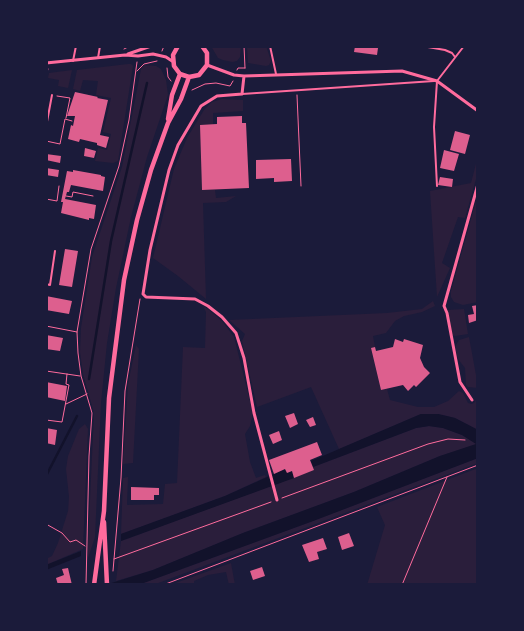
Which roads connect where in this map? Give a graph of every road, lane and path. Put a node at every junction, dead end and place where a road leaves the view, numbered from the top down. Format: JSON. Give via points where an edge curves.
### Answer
{"nodes":[{"id":1,"x":76,"y":46,"type":"edge"},
{"id":2,"x":100,"y":46,"type":"edge"},
{"id":3,"x":151,"y":46,"type":"edge"},
{"id":4,"x":202,"y":46,"type":"edge"},
{"id":5,"x":244,"y":46,"type":"edge"},
{"id":6,"x":270,"y":46,"type":"edge"},
{"id":7,"x":422,"y":46,"type":"edge"},
{"id":8,"x":464,"y":46,"type":"edge"},
{"id":9,"x":176,"y":47,"type":"edge"},
{"id":10,"x":125,"y":55,"type":"junction"},
{"id":11,"x":138,"y":56,"type":"junction"},
{"id":12,"x":455,"y":57,"type":"junction"},
{"id":13,"x":98,"y":58,"type":"junction"},
{"id":14,"x":73,"y":61,"type":"junction"},
{"id":15,"x":172,"y":61,"type":"junction"},
{"id":16,"x":48,"y":63,"type":"edge"},
{"id":17,"x":207,"y":65,"type":"junction"},
{"id":18,"x":180,"y":74,"type":"junction"},
{"id":19,"x":276,"y":74,"type":"junction"},
{"id":20,"x":46,"y":76,"type":"edge"},
{"id":21,"x":244,"y":76,"type":"junction"},
{"id":22,"x":189,"y":77,"type":"junction"},
{"id":23,"x":436,"y":81,"type":"junction"},
{"id":24,"x":297,"y":91,"type":"junction"},
{"id":25,"x":242,"y":94,"type":"junction"},
{"id":26,"x":52,"y":95,"type":"joint"},
{"id":27,"x":478,"y":111,"type":"edge"},
{"id":28,"x":65,"y":119,"type":"junction"},
{"id":29,"x":72,"y":121,"type":"dead end"},
{"id":30,"x":168,"y":123,"type":"junction"},
{"id":31,"x":46,"y":127,"type":"edge"},
{"id":32,"x":46,"y":141,"type":"edge"},
{"id":33,"x":478,"y":184,"type":"edge"},
{"id":34,"x":59,"y":186,"type":"dead end"},
{"id":35,"x":301,"y":186,"type":"dead end"},
{"id":36,"x":437,"y":186,"type":"dead end"},
{"id":37,"x":58,"y":195,"type":"junction"},
{"id":38,"x":62,"y":195,"type":"dead end"},
{"id":39,"x":66,"y":196,"type":"dead end"},
{"id":40,"x":93,"y":196,"type":"dead end"},
{"id":41,"x":46,"y":199,"type":"edge"},
{"id":42,"x":55,"y":251,"type":"dead end"},
{"id":43,"x":46,"y":284,"type":"edge"},
{"id":44,"x":142,"y":294,"type":"junction"},
{"id":45,"x":46,"y":326,"type":"edge"},
{"id":46,"x":77,"y":332,"type":"junction"},
{"id":47,"x":46,"y":371,"type":"edge"},
{"id":48,"x":67,"y":374,"type":"junction"},
{"id":49,"x":81,"y":376,"type":"junction"},
{"id":50,"x":87,"y":394,"type":"junction"},
{"id":51,"x":472,"y":400,"type":"dead end"},
{"id":52,"x":66,"y":404,"type":"junction"},
{"id":53,"x":46,"y":420,"type":"edge"},
{"id":54,"x":465,"y":440,"type":"dead end"},
{"id":55,"x":478,"y":465,"type":"edge"},
{"id":56,"x":447,"y":477,"type":"junction"},
{"id":57,"x":277,"y":500,"type":"junction"},
{"id":58,"x":104,"y":511,"type":"junction"},
{"id":59,"x":46,"y":524,"type":"edge"},
{"id":60,"x":86,"y":547,"type":"junction"},
{"id":61,"x":114,"y":559,"type":"junction"},
{"id":62,"x":113,"y":578,"type":"dead end"},
{"id":63,"x":107,"y":583,"type":"edge"},
{"id":64,"x":86,"y":585,"type":"edge"},
{"id":65,"x":94,"y":585,"type":"edge"},
{"id":66,"x":163,"y":585,"type":"edge"},
{"id":67,"x":402,"y":585,"type":"edge"}],
"edges":[{"from":1,"to":14,"type":"lane"},
{"from":2,"to":13,"type":"lane"},
{"from":3,"to":10,"type":"street"},
{"from":4,"to":17,"type":"street","via":[[207,53]]},
{"from":5,"to":21,"type":"path"},
{"from":6,"to":19,"type":"lane"},
{"from":7,"to":12,"type":"lane","via":[[445,50]]},
{"from":8,"to":12,"type":"lane"},
{"from":9,"to":15,"type":"street"},
{"from":10,"to":11,"type":"street"},
{"from":10,"to":13,"type":"street"},
{"from":11,"to":15,"type":"street","via":[[154,54]]},
{"from":11,"to":46,"type":"path","via":[[121,157],[91,249]]},
{"from":12,"to":23,"type":"lane"},
{"from":13,"to":14,"type":"street"},
{"from":14,"to":16,"type":"street"},
{"from":15,"to":18,"type":"street"},
{"from":16,"to":20,"type":"path"},
{"from":17,"to":21,"type":"street"},
{"from":17,"to":22,"type":"street","via":[[198,75]]},
{"from":18,"to":22,"type":"street"},
{"from":18,"to":30,"type":"street","via":[[172,96]]},
{"from":19,"to":21,"type":"street"},
{"from":19,"to":23,"type":"street","via":[[402,71]]},
{"from":21,"to":25,"type":"street"},
{"from":22,"to":30,"type":"street"},
{"from":23,"to":24,"type":"lane"},
{"from":23,"to":27,"type":"street"},
{"from":23,"to":36,"type":"lane"},
{"from":24,"to":25,"type":"lane"},
{"from":24,"to":35,"type":"path"},
{"from":25,"to":44,"type":"street","via":[[217,96],[201,106],[178,145],[169,170]]},
{"from":26,"to":28,"type":"path","via":[[70,98]]},
{"from":26,"to":31,"type":"lane"},
{"from":28,"to":29,"type":"path"},
{"from":28,"to":32,"type":"path","via":[[60,144]]},
{"from":30,"to":58,"type":"street","via":[[137,220],[124,280],[109,398]]},
{"from":33,"to":51,"type":"street","via":[[444,306],[460,382]]},
{"from":34,"to":37,"type":"path"},
{"from":37,"to":38,"type":"path"},
{"from":37,"to":41,"type":"path","via":[[57,201]]},
{"from":39,"to":40,"type":"path","via":[[72,197],[73,192]]},
{"from":42,"to":43,"type":"lane","via":[[50,285]]},
{"from":44,"to":57,"type":"street","via":[[146,297],[195,299],[222,317],[236,333]]},
{"from":44,"to":61,"type":"path","via":[[125,391]]},
{"from":45,"to":46,"type":"path"},
{"from":46,"to":49,"type":"path"},
{"from":47,"to":48,"type":"path"},
{"from":48,"to":49,"type":"path"},
{"from":48,"to":52,"type":"path"},
{"from":49,"to":50,"type":"path"},
{"from":50,"to":52,"type":"path"},
{"from":50,"to":60,"type":"path","via":[[92,413]]},
{"from":52,"to":53,"type":"path","via":[[62,422]]},
{"from":54,"to":57,"type":"path","via":[[448,439],[428,444]]},
{"from":55,"to":56,"type":"path"},
{"from":56,"to":66,"type":"path"},
{"from":56,"to":67,"type":"path"},
{"from":57,"to":61,"type":"path"},
{"from":58,"to":63,"type":"street"},
{"from":58,"to":65,"type":"street"},
{"from":59,"to":60,"type":"path","via":[[70,542],[76,540]]},
{"from":60,"to":64,"type":"path"},
{"from":61,"to":62,"type":"path"}]}
